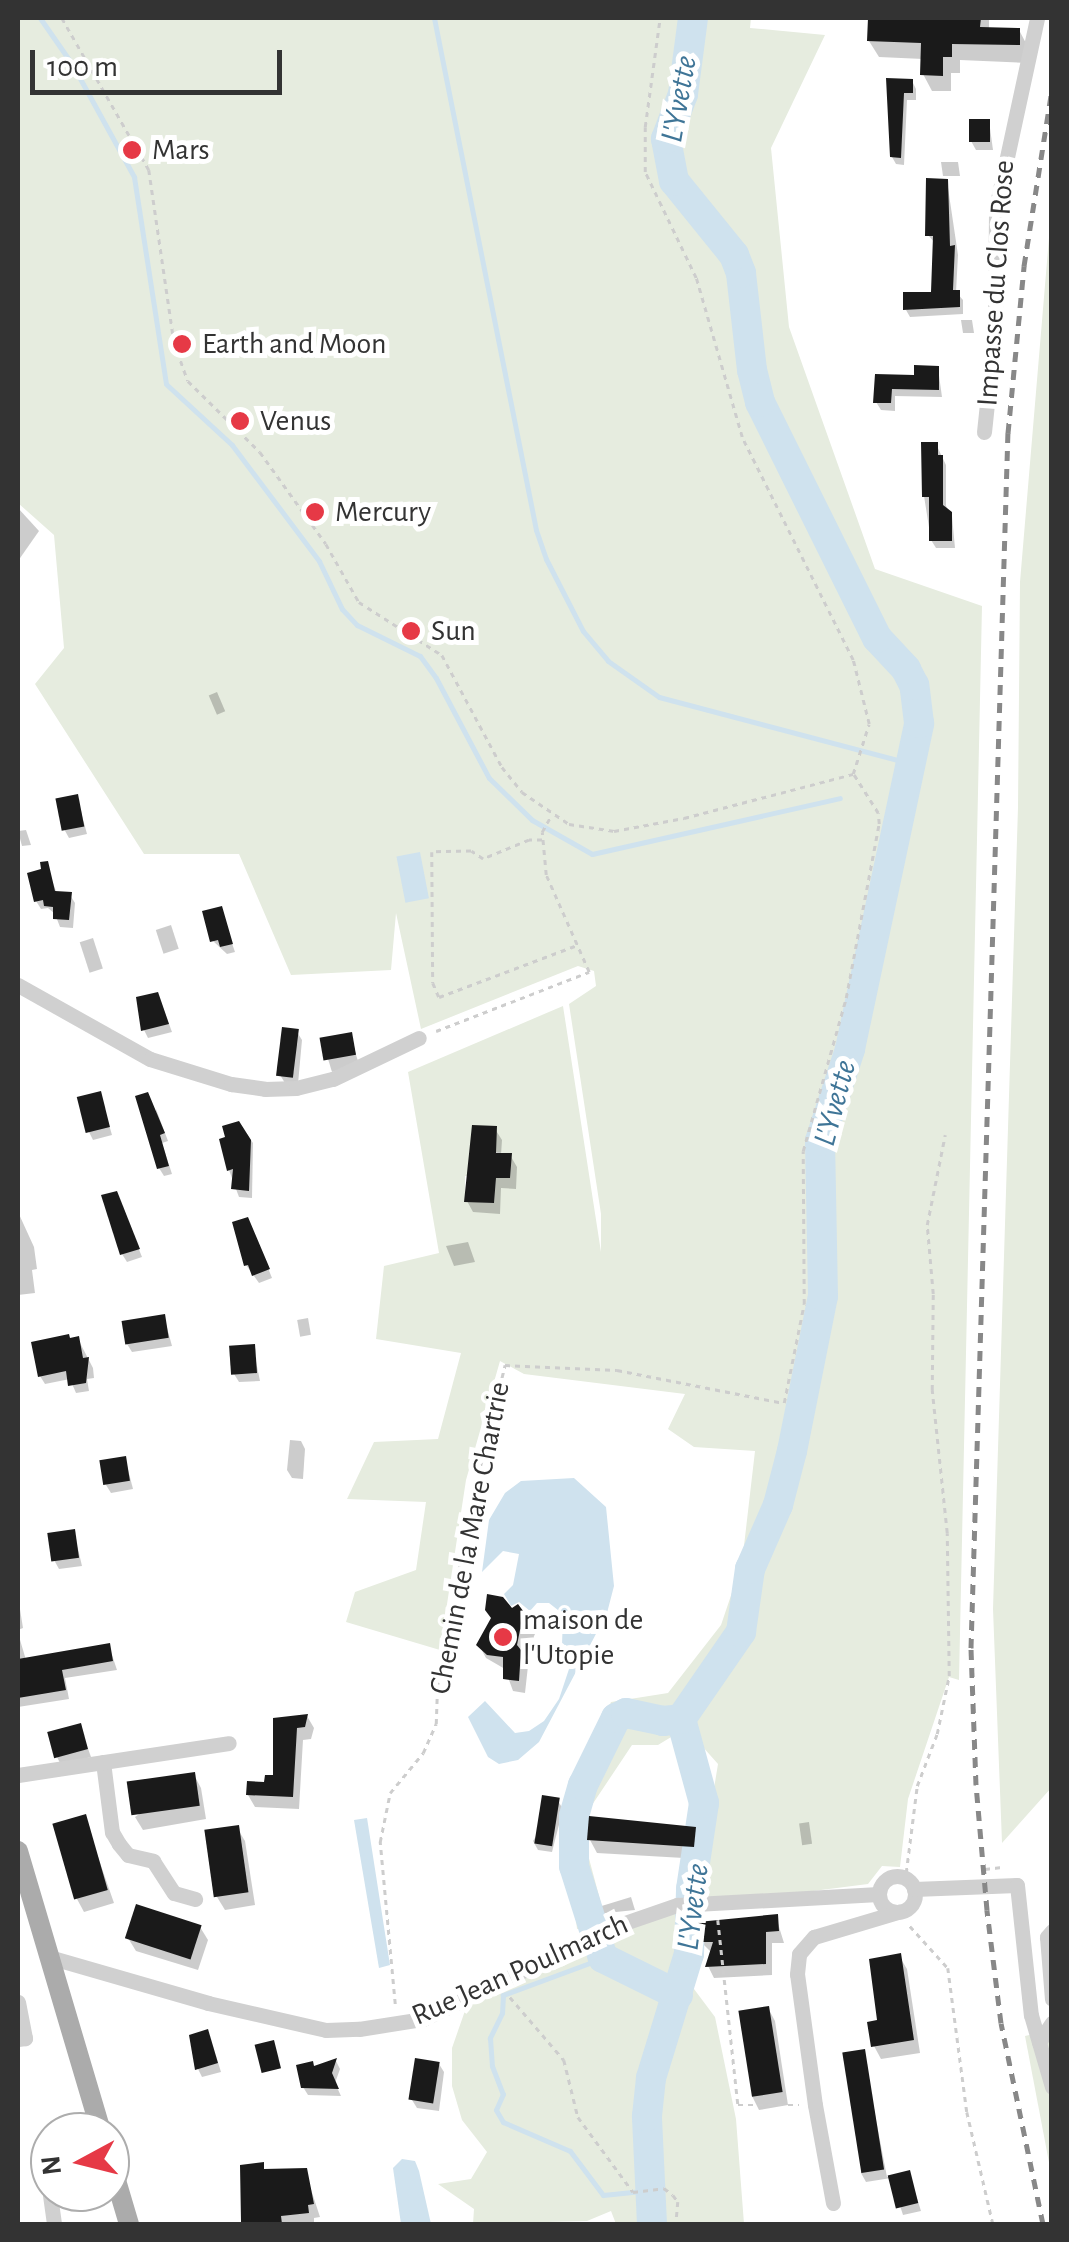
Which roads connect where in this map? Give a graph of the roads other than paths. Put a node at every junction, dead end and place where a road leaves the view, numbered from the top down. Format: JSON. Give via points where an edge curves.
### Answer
{"nodes":[{"id":1,"x":1037,"y":18,"type":"edge"},
{"id":2,"x":984,"y":432,"type":"dead end"},
{"id":3,"x":18,"y":985,"type":"edge"},
{"id":4,"x":419,"y":1038,"type":"road end"},
{"id":5,"x":229,"y":1743,"type":"dead end"},
{"id":6,"x":102,"y":1762,"type":"junction"},
{"id":7,"x":18,"y":1775,"type":"edge"},
{"id":8,"x":18,"y":1851,"type":"edge"},
{"id":9,"x":911,"y":1884,"type":"junction"},
{"id":10,"x":879,"y":1894,"type":"junction"},
{"id":11,"x":195,"y":1899,"type":"dead end"},
{"id":12,"x":901,"y":1911,"type":"junction"},
{"id":13,"x":1052,"y":1932,"type":"edge"},
{"id":14,"x":49,"y":1957,"type":"junction"},
{"id":15,"x":1052,"y":1999,"type":"edge"},
{"id":16,"x":18,"y":2002,"type":"edge"},
{"id":17,"x":1052,"y":2024,"type":"edge"},
{"id":18,"x":21,"y":2039,"type":"edge"},
{"id":19,"x":1039,"y":2042,"type":"junction"},
{"id":20,"x":1052,"y":2087,"type":"edge"},
{"id":21,"x":96,"y":2112,"type":"edge"},
{"id":22,"x":833,"y":2203,"type":"dead end"}],
"edges":[{"from":1,"to":2,"type":"street","name":"Impasse du Clos Rose","via":[[996,208],[995,327]]},
{"from":3,"to":4,"type":"street","via":[[150,1059],[231,1084],[296,1088],[334,1079]]},
{"from":5,"to":6,"type":"street"},
{"from":6,"to":7,"type":"street"},
{"from":6,"to":11,"type":"street","via":[[119,1844],[128,1855],[153,1861],[174,1893]]},
{"from":8,"to":14,"type":"main road"},
{"from":9,"to":10,"type":"street","via":[[891,1877]]},
{"from":9,"to":12,"type":"street","via":[[912,1904]]},
{"from":9,"to":19,"type":"street","via":[[1017,1885]]},
{"from":10,"to":12,"type":"street","via":[[883,1905]]},
{"from":10,"to":14,"type":"street","name":"Rue Jean Poulmarch","via":[[677,1906],[612,1927],[448,2009],[397,2024],[326,2030]]},
{"from":12,"to":22,"type":"street","via":[[814,1937],[799,1954]]},
{"from":13,"to":15,"type":"street"},
{"from":14,"to":21,"type":"main road"},
{"from":16,"to":18,"type":"street"},
{"from":17,"to":19,"type":"street"},
{"from":19,"to":20,"type":"street"}]}
